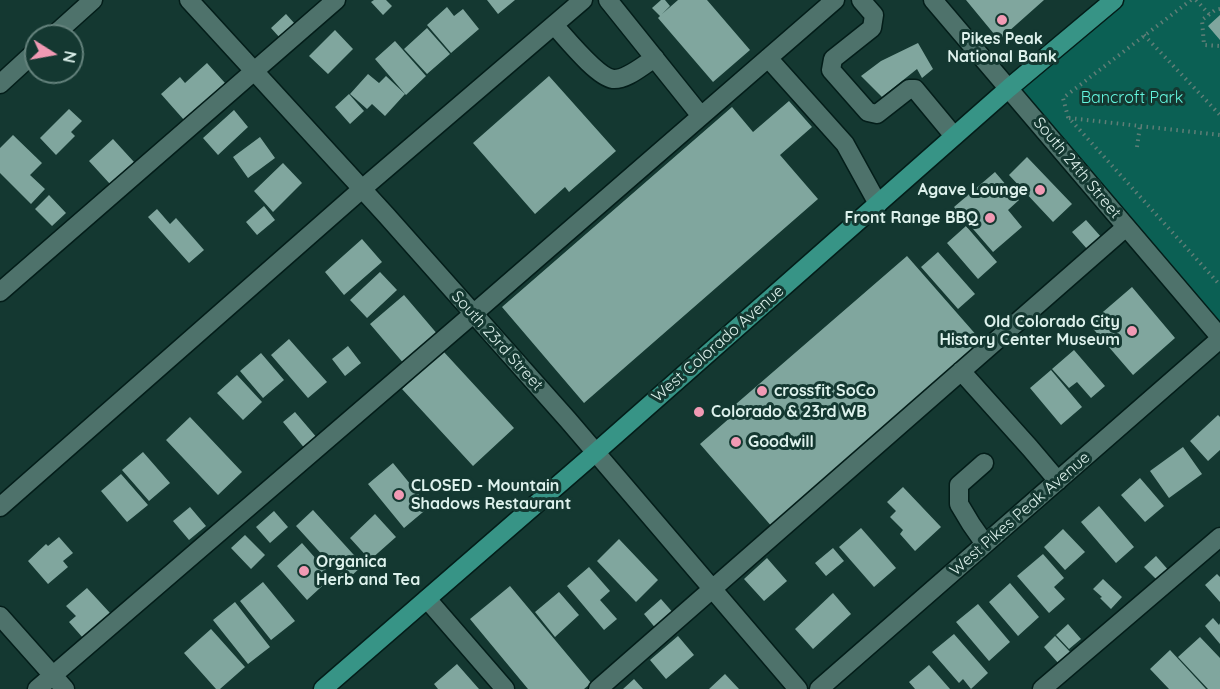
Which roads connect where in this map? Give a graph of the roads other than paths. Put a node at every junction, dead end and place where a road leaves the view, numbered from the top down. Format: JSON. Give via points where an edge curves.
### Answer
{"nodes":[{"id":1,"x":93,"y":0,"type":"edge"},
{"id":2,"x":189,"y":0,"type":"edge"},
{"id":3,"x":336,"y":0,"type":"edge"},
{"id":4,"x":583,"y":0,"type":"edge"},
{"id":5,"x":608,"y":0,"type":"edge"},
{"id":6,"x":835,"y":0,"type":"edge"},
{"id":7,"x":861,"y":0,"type":"edge"},
{"id":8,"x":933,"y":0,"type":"edge"},
{"id":9,"x":1113,"y":0,"type":"edge"},
{"id":10,"x":66,"y":24,"type":"edge"},
{"id":11,"x":554,"y":25,"type":"junction"},
{"id":12,"x":655,"y":58,"type":"junction"},
{"id":13,"x":768,"y":58,"type":"junction"},
{"id":14,"x":24,"y":62,"type":"edge"},
{"id":15,"x":254,"y":71,"type":"junction"},
{"id":16,"x":0,"y":84,"type":"edge"},
{"id":17,"x":1009,"y":88,"type":"junction"},
{"id":18,"x":701,"y":116,"type":"junction"},
{"id":19,"x":954,"y":136,"type":"junction"},
{"id":20,"x":362,"y":189,"type":"junction"},
{"id":21,"x":878,"y":204,"type":"junction"},
{"id":22,"x":1126,"y":226,"type":"junction"},
{"id":23,"x":0,"y":292,"type":"edge"},
{"id":24,"x":473,"y":314,"type":"junction"},
{"id":25,"x":1220,"y":338,"type":"edge"},
{"id":26,"x":961,"y":371,"type":"junction"},
{"id":27,"x":595,"y":453,"type":"junction"},
{"id":28,"x":984,"y":463,"type":"dead end"},
{"id":29,"x":1058,"y":481,"type":"junction"},
{"id":30,"x":0,"y":507,"type":"edge"},
{"id":31,"x":1220,"y":537,"type":"edge"},
{"id":32,"x":985,"y":544,"type":"junction"},
{"id":33,"x":712,"y":589,"type":"junction"},
{"id":34,"x":427,"y":599,"type":"junction"},
{"id":35,"x":0,"y":616,"type":"edge"},
{"id":36,"x":59,"y":682,"type":"edge"},
{"id":37,"x":37,"y":689,"type":"edge"},
{"id":38,"x":323,"y":689,"type":"edge"},
{"id":39,"x":505,"y":689,"type":"edge"},
{"id":40,"x":598,"y":689,"type":"edge"},
{"id":41,"x":798,"y":689,"type":"edge"},
{"id":42,"x":819,"y":689,"type":"edge"},
{"id":43,"x":1042,"y":689,"type":"edge"}],
"edges":[{"from":1,"to":10,"type":"street"},
{"from":2,"to":15,"type":"street","name":"South 23rd Street"},
{"from":3,"to":15,"type":"street"},
{"from":4,"to":11,"type":"street"},
{"from":5,"to":12,"type":"street"},
{"from":6,"to":13,"type":"street"},
{"from":7,"to":19,"type":"street","via":[[874,15],[872,28],[833,59],[831,70],[868,112],[876,114],[915,88]]},
{"from":8,"to":17,"type":"street","name":"South 24th Street"},
{"from":9,"to":17,"type":"main road","name":"West Colorado Avenue"},
{"from":11,"to":12,"type":"street","via":[[599,72],[612,79],[625,76]]},
{"from":11,"to":20,"type":"street"},
{"from":12,"to":18,"type":"street"},
{"from":13,"to":18,"type":"street"},
{"from":13,"to":21,"type":"street","via":[[845,144]]},
{"from":14,"to":16,"type":"street"},
{"from":15,"to":20,"type":"street","name":"South 23rd Street"},
{"from":15,"to":23,"type":"street"},
{"from":17,"to":19,"type":"main road","name":"West Colorado Avenue"},
{"from":17,"to":22,"type":"street","name":"South 24th Street"},
{"from":18,"to":24,"type":"street"},
{"from":19,"to":21,"type":"main road","name":"West Colorado Avenue"},
{"from":20,"to":24,"type":"street","name":"South 23rd Street"},
{"from":20,"to":30,"type":"street"},
{"from":21,"to":27,"type":"main road","name":"West Colorado Avenue"},
{"from":22,"to":25,"type":"street","name":"South 24th Street"},
{"from":22,"to":26,"type":"street"},
{"from":24,"to":27,"type":"street","name":"South 23rd Street"},
{"from":24,"to":36,"type":"street"},
{"from":25,"to":29,"type":"street","name":"West Pikes Peak Avenue"},
{"from":26,"to":29,"type":"street"},
{"from":26,"to":33,"type":"street"},
{"from":27,"to":33,"type":"street","name":"South 23rd Street"},
{"from":27,"to":34,"type":"main road","name":"West Colorado Avenue"},
{"from":28,"to":32,"type":"street","via":[[959,485],[959,504]]},
{"from":29,"to":32,"type":"street","name":"West Pikes Peak Avenue"},
{"from":31,"to":43,"type":"street"},
{"from":32,"to":42,"type":"street","name":"West Pikes Peak Avenue"},
{"from":33,"to":40,"type":"street"},
{"from":33,"to":41,"type":"street","name":"South 23rd Street"},
{"from":34,"to":38,"type":"main road","name":"West Colorado Avenue"},
{"from":34,"to":39,"type":"street"},
{"from":35,"to":36,"type":"street"},
{"from":36,"to":37,"type":"street"}]}
